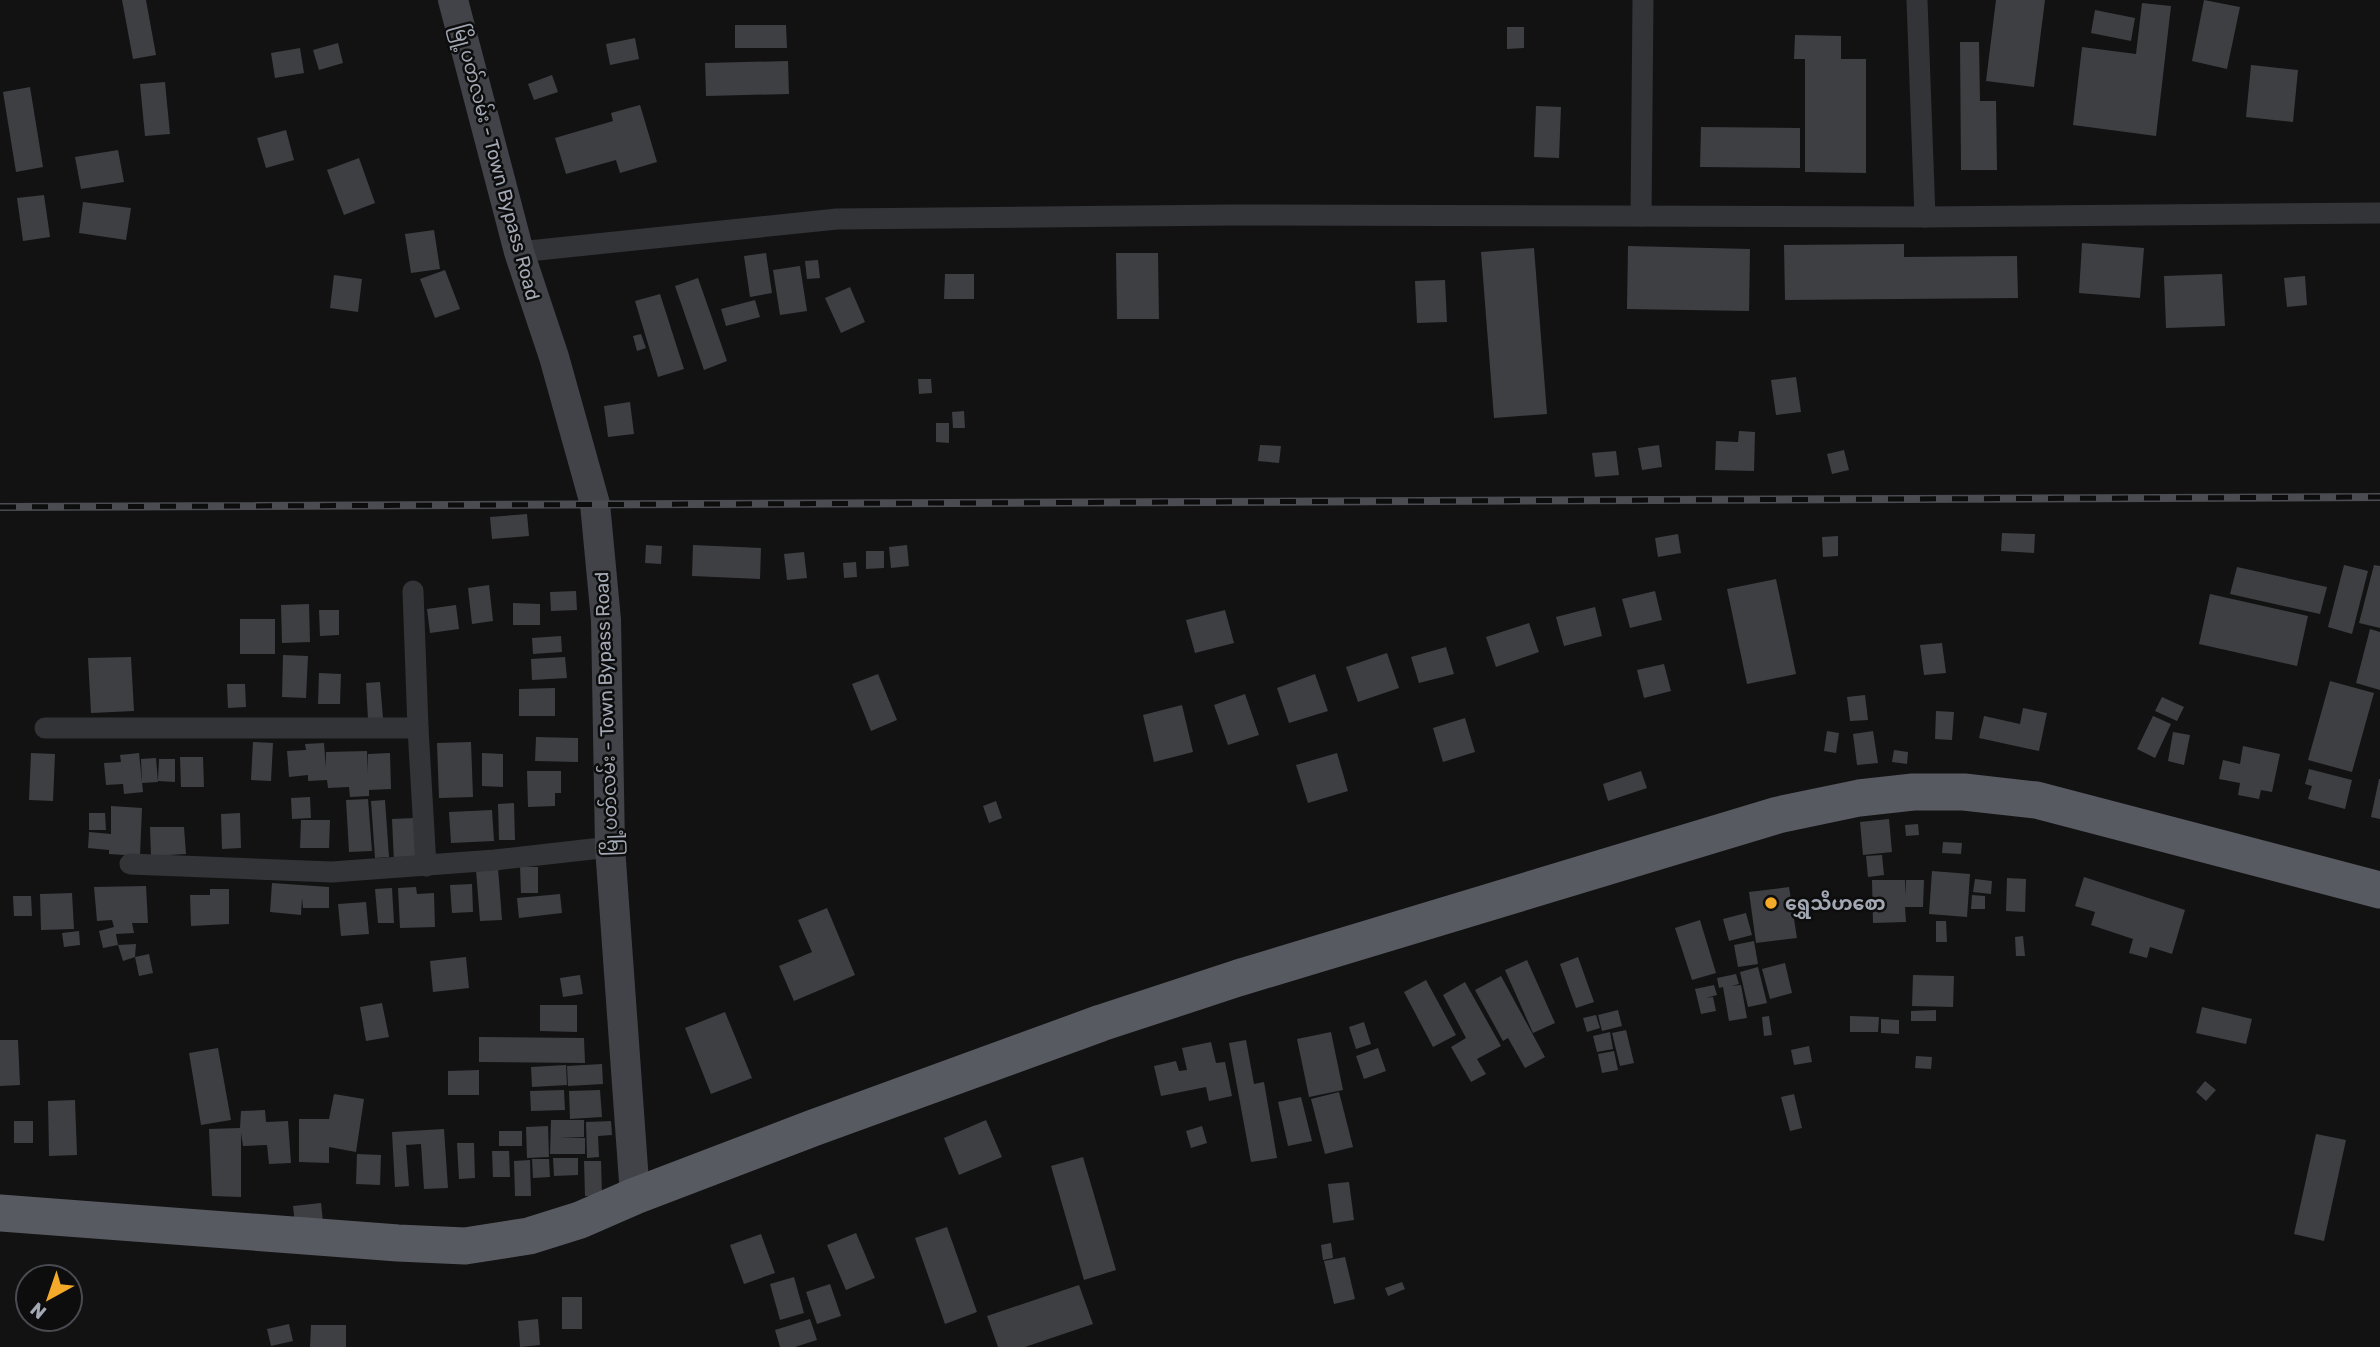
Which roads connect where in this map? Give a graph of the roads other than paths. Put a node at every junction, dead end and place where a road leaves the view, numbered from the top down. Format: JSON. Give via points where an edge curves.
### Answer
{"nodes":[{"id":1,"x":453,"y":0,"type":"edge"},
{"id":2,"x":1643,"y":0,"type":"edge"},
{"id":3,"x":1917,"y":0,"type":"edge"},
{"id":4,"x":2380,"y":213,"type":"edge"},
{"id":5,"x":1641,"y":216,"type":"junction"},
{"id":6,"x":1924,"y":217,"type":"junction"},
{"id":7,"x":519,"y":252,"type":"junction"},
{"id":8,"x":413,"y":592,"type":"dead end"},
{"id":9,"x":45,"y":728,"type":"dead end"},
{"id":10,"x":418,"y":728,"type":"junction"},
{"id":11,"x":610,"y":847,"type":"junction"},
{"id":12,"x":130,"y":864,"type":"dead end"},
{"id":13,"x":426,"y":866,"type":"junction"},
{"id":14,"x":2380,"y":890,"type":"edge"},
{"id":15,"x":635,"y":1196,"type":"junction"},
{"id":16,"x":0,"y":1213,"type":"edge"}],
"edges":[{"from":1,"to":7,"type":"main road","name":"မြို့ပတ်လမ်း - Town Bypass Road"},
{"from":2,"to":5,"type":"street"},
{"from":3,"to":6,"type":"street"},
{"from":4,"to":6,"type":"street"},
{"from":5,"to":6,"type":"street"},
{"from":5,"to":7,"type":"street","via":[[837,219]]},
{"from":7,"to":11,"type":"main road","name":"မြို့ပတ်လမ်း - Town Bypass Road","via":[[595,504],[606,620]]},
{"from":8,"to":10,"type":"street"},
{"from":9,"to":10,"type":"street"},
{"from":10,"to":13,"type":"street"},
{"from":11,"to":13,"type":"street"},
{"from":11,"to":15,"type":"main road","name":"မြို့ပတ်လမ်း - Town Bypass Road"},
{"from":12,"to":13,"type":"street","via":[[332,872]]},
{"from":14,"to":15,"type":"highway","via":[[2036,800],[1964,792],[1859,799],[1779,815],[1213,986],[950,1077]]},
{"from":15,"to":16,"type":"highway","via":[[529,1236],[465,1246]]}]}
